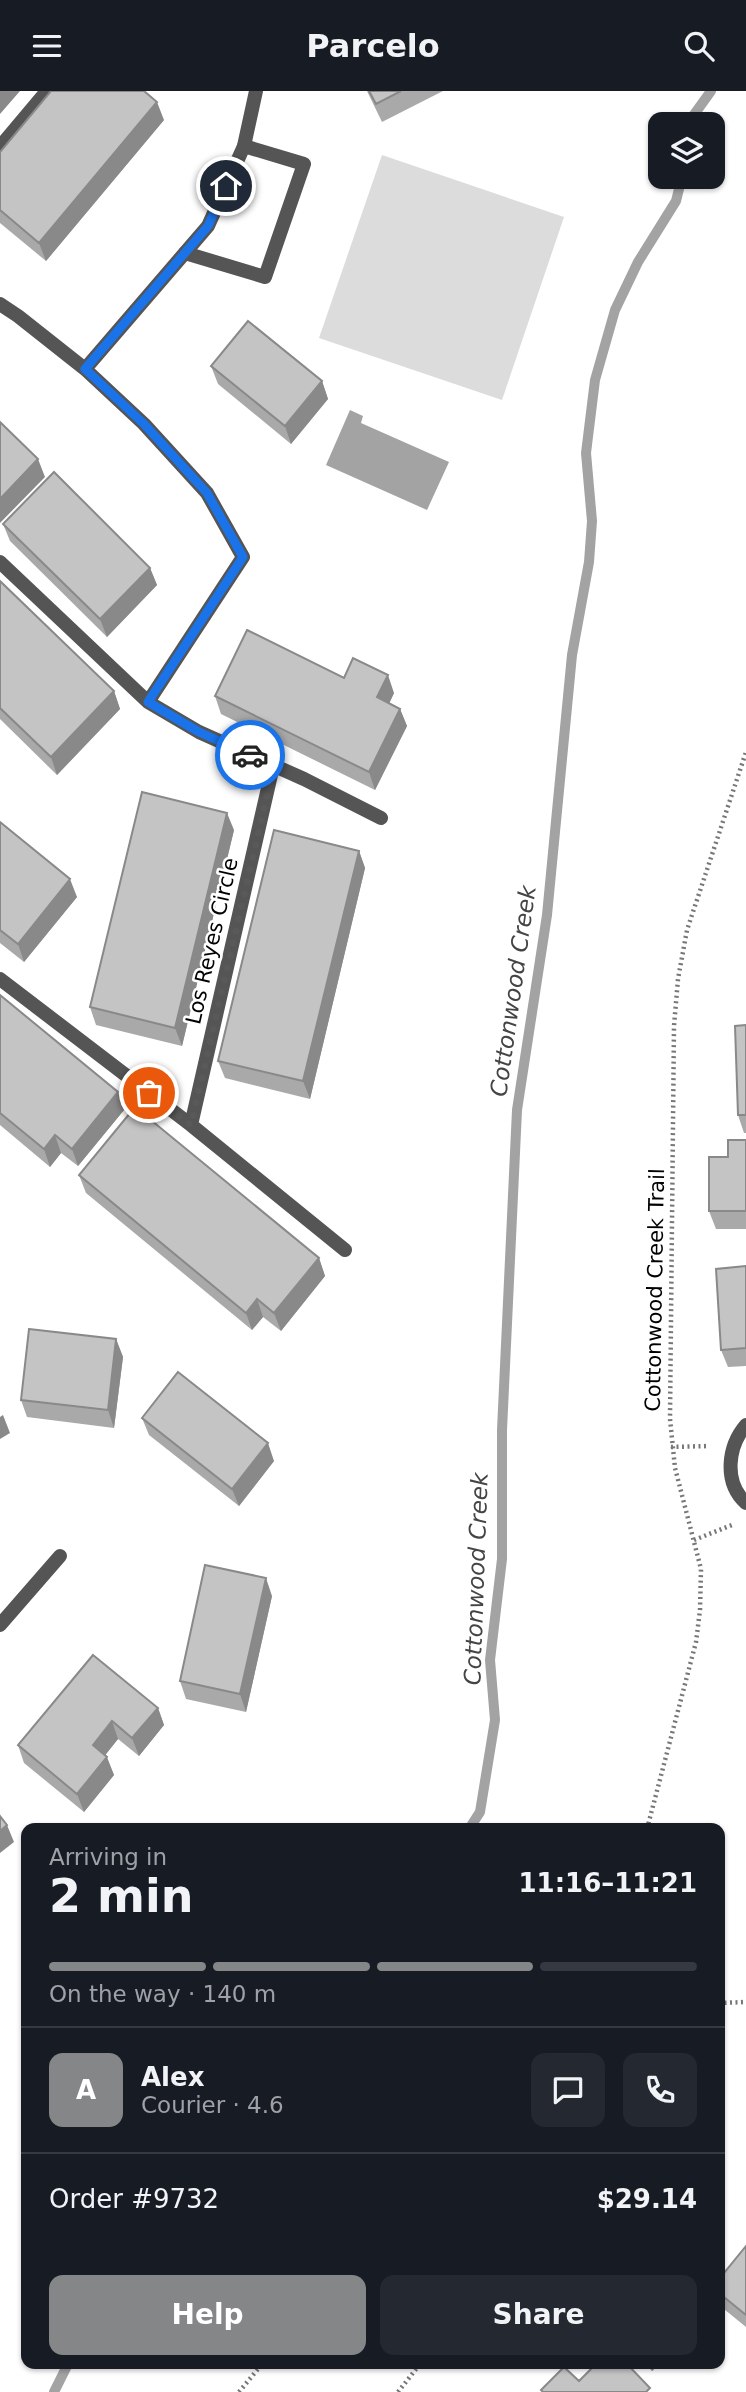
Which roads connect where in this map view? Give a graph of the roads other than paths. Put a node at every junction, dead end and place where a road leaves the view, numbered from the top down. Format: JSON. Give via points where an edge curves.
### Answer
{"nodes":[{"id":1,"x":47,"y":91,"type":"edge"},
{"id":2,"x":256,"y":91,"type":"edge"},
{"id":3,"x":244,"y":146,"type":"junction"},
{"id":4,"x":0,"y":147,"type":"edge"},
{"id":5,"x":185,"y":253,"type":"junction"},
{"id":6,"x":0,"y":304,"type":"edge"},
{"id":7,"x":85,"y":369,"type":"junction"},
{"id":8,"x":0,"y":562,"type":"edge"},
{"id":9,"x":148,"y":702,"type":"junction"},
{"id":10,"x":274,"y":766,"type":"junction"},
{"id":11,"x":382,"y":818,"type":"dead end"},
{"id":12,"x":0,"y":979,"type":"edge"},
{"id":13,"x":191,"y":1125,"type":"junction"},
{"id":14,"x":345,"y":1250,"type":"dead end"},
{"id":15,"x":746,"y":1425,"type":"edge"},
{"id":16,"x":746,"y":1503,"type":"edge"},
{"id":17,"x":60,"y":1556,"type":"dead end"},
{"id":18,"x":0,"y":1625,"type":"edge"}],
"edges":[{"from":1,"to":4,"type":"street"},
{"from":2,"to":3,"type":"street"},
{"from":3,"to":5,"type":"street","via":[[208,226]]},
{"from":3,"to":5,"type":"street","via":[[304,164],[265,277]]},
{"from":5,"to":7,"type":"street"},
{"from":6,"to":7,"type":"street"},
{"from":7,"to":9,"type":"street","via":[[207,493],[243,557]]},
{"from":8,"to":9,"type":"street"},
{"from":9,"to":10,"type":"street","via":[[199,732]]},
{"from":10,"to":11,"type":"street"},
{"from":10,"to":13,"type":"street","name":"Los Reyes Circle"},
{"from":12,"to":13,"type":"street"},
{"from":13,"to":14,"type":"street"},
{"from":15,"to":16,"type":"street","via":[[730,1463],[733,1482]]},
{"from":17,"to":18,"type":"street"}]}
